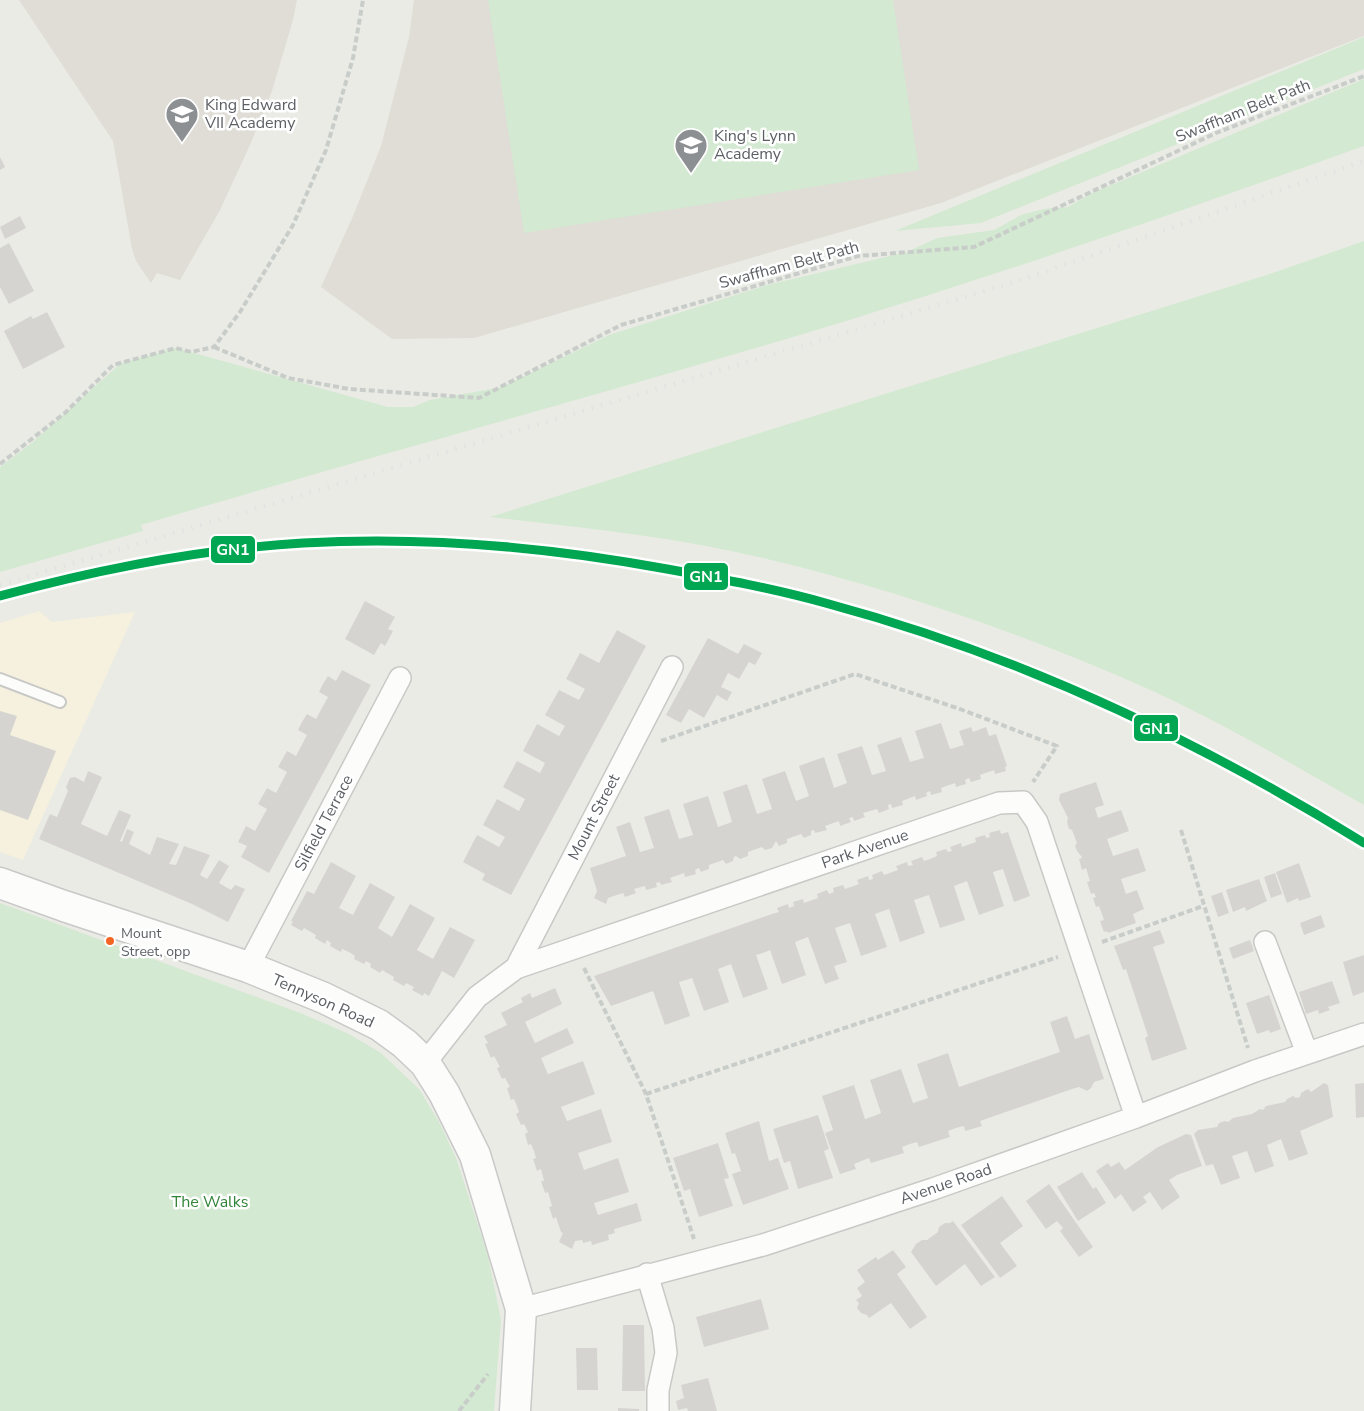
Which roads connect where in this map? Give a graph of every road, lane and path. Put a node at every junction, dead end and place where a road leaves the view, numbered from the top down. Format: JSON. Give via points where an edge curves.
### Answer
{"nodes":[{"id":1,"x":363,"y":0,"type":"edge"},
{"id":2,"x":1364,"y":76,"type":"edge"},
{"id":3,"x":214,"y":347,"type":"junction"},
{"id":4,"x":0,"y":464,"type":"edge"},
{"id":5,"x":672,"y":667,"type":"dead end"},
{"id":6,"x":400,"y":678,"type":"dead end"},
{"id":7,"x":0,"y":679,"type":"edge"},
{"id":8,"x":60,"y":702,"type":"dead end"},
{"id":9,"x":630,"y":747,"type":"junction"},
{"id":10,"x":1023,"y":802,"type":"junction"},
{"id":11,"x":1181,"y":830,"type":"dead end"},
{"id":12,"x":0,"y":883,"type":"edge"},
{"id":13,"x":1203,"y":906,"type":"junction"},
{"id":14,"x":1265,"y":942,"type":"dead end"},
{"id":15,"x":574,"y":949,"type":"junction"},
{"id":16,"x":1079,"y":950,"type":"junction"},
{"id":17,"x":248,"y":967,"type":"junction"},
{"id":18,"x":516,"y":968,"type":"junction"},
{"id":19,"x":1364,"y":1034,"type":"edge"},
{"id":20,"x":1308,"y":1053,"type":"junction"},
{"id":21,"x":425,"y":1063,"type":"junction"},
{"id":22,"x":1255,"y":1071,"type":"junction"},
{"id":23,"x":646,"y":1094,"type":"junction"},
{"id":24,"x":1136,"y":1117,"type":"junction"},
{"id":25,"x":701,"y":1261,"type":"junction"},
{"id":26,"x":647,"y":1274,"type":"junction"},
{"id":27,"x":521,"y":1308,"type":"junction"},
{"id":28,"x":515,"y":1411,"type":"edge"},
{"id":29,"x":658,"y":1411,"type":"edge"}],
"edges":[{"from":1,"to":3,"type":"path","via":[[353,58],[326,150],[292,225],[240,312]]},
{"from":2,"to":3,"type":"path","name":"Swaffham Belt Path","via":[[1216,133],[974,247],[858,256],[621,325],[479,398],[349,389],[288,378]]},
{"from":3,"to":4,"type":"path","via":[[191,352],[176,348],[113,365],[66,412]]},
{"from":5,"to":9,"type":"street","name":"Mount Street"},
{"from":6,"to":17,"type":"street","name":"Silfield Terrace"},
{"from":7,"to":8,"type":"lane"},
{"from":9,"to":10,"type":"path","via":[[661,741],[855,674],[1057,746]]},
{"from":9,"to":18,"type":"street","name":"Mount Street"},
{"from":10,"to":15,"type":"street","name":"Park Avenue","via":[[999,803]]},
{"from":10,"to":16,"type":"street","via":[[1037,822]]},
{"from":11,"to":13,"type":"path"},
{"from":12,"to":17,"type":"main road","name":"Tennyson Road"},
{"from":13,"to":16,"type":"path"},
{"from":13,"to":22,"type":"path"},
{"from":14,"to":20,"type":"street"},
{"from":15,"to":18,"type":"street","name":"Park Avenue"},
{"from":15,"to":23,"type":"path"},
{"from":16,"to":23,"type":"path"},
{"from":16,"to":24,"type":"street"},
{"from":17,"to":21,"type":"main road","name":"Tennyson Road","via":[[379,1025]]},
{"from":18,"to":21,"type":"street","name":"Park Avenue","via":[[477,998]]},
{"from":19,"to":20,"type":"street","name":"Avenue Road"},
{"from":20,"to":22,"type":"street","name":"Avenue Road"},
{"from":21,"to":27,"type":"main road","name":"Tennyson Road","via":[[475,1155]]},
{"from":22,"to":24,"type":"street","name":"Avenue Road"},
{"from":23,"to":25,"type":"path"},
{"from":24,"to":25,"type":"street","name":"Avenue Road","via":[[933,1189]]},
{"from":25,"to":26,"type":"street","name":"Avenue Road"},
{"from":26,"to":27,"type":"street","name":"Avenue Road"},
{"from":26,"to":29,"type":"street","via":[[666,1353]]},
{"from":27,"to":28,"type":"main road","name":"Tennyson Road"}]}
